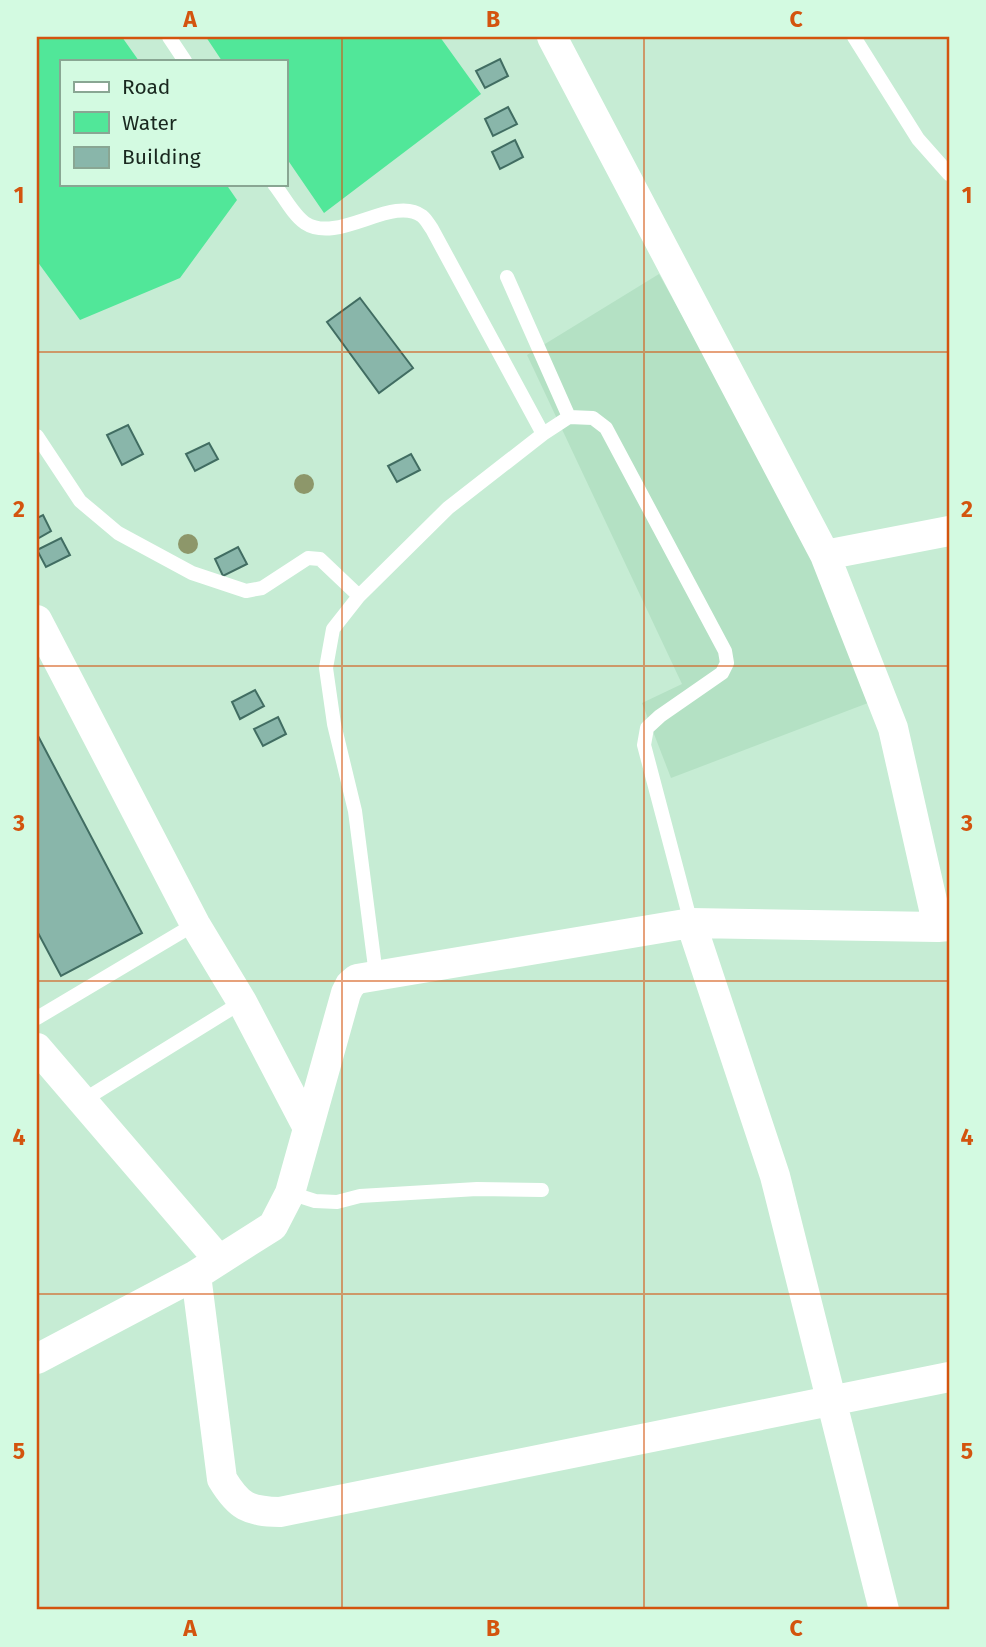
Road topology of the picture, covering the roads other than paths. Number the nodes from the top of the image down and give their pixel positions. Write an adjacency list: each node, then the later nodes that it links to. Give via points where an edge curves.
1 (169, 37): 4 (lane)
2 (552, 37): 12 (street)
3 (854, 37): 5 (lane, via 918,139)
4 (184, 60)
5 (949, 174)
6 (276, 186): 9 (lane, via 303,222 320,229 398,210 421,215)
7 (507, 277): 8 (lane)
8 (569, 417): 9 (lane); 15 (lane, via 593,418 606,428 727,663 722,673 647,728 644,745)
9 (542, 434): 13 (lane, via 448,508)
10 (37, 436): 13 (lane, via 80,501 118,533 192,573 247,591 262,588 308,558 320,559)
11 (949, 531): 12 (street)
12 (825, 555): 17 (street, via 893,728)
13 (359, 596): 18 (lane, via 333,629 326,668 355,811)
14 (37, 620): 16 (street)
15 (691, 923): 17 (street); 18 (street); 29 (street, via 775,1176)
16 (195, 924): 19 (street); 20 (lane)
17 (944, 927)
18 (376, 975): 23 (street, via 357,979 345,993)
19 (242, 1002): 22 (lane); 23 (street)
20 (37, 1018)
21 (37, 1048): 22 (street)
22 (82, 1101): 26 (street)
23 (308, 1128): 25 (street)
24 (542, 1190): 25 (lane, via 464,1189 360,1196 337,1202)
25 (290, 1193): 26 (street, via 273,1226)
26 (208, 1267): 27 (street); 29 (street, via 222,1479 244,1507 260,1511 280,1512)
27 (37, 1359)
28 (949, 1377): 29 (street)
29 (831, 1401): 30 (street)
30 (884, 1610)

